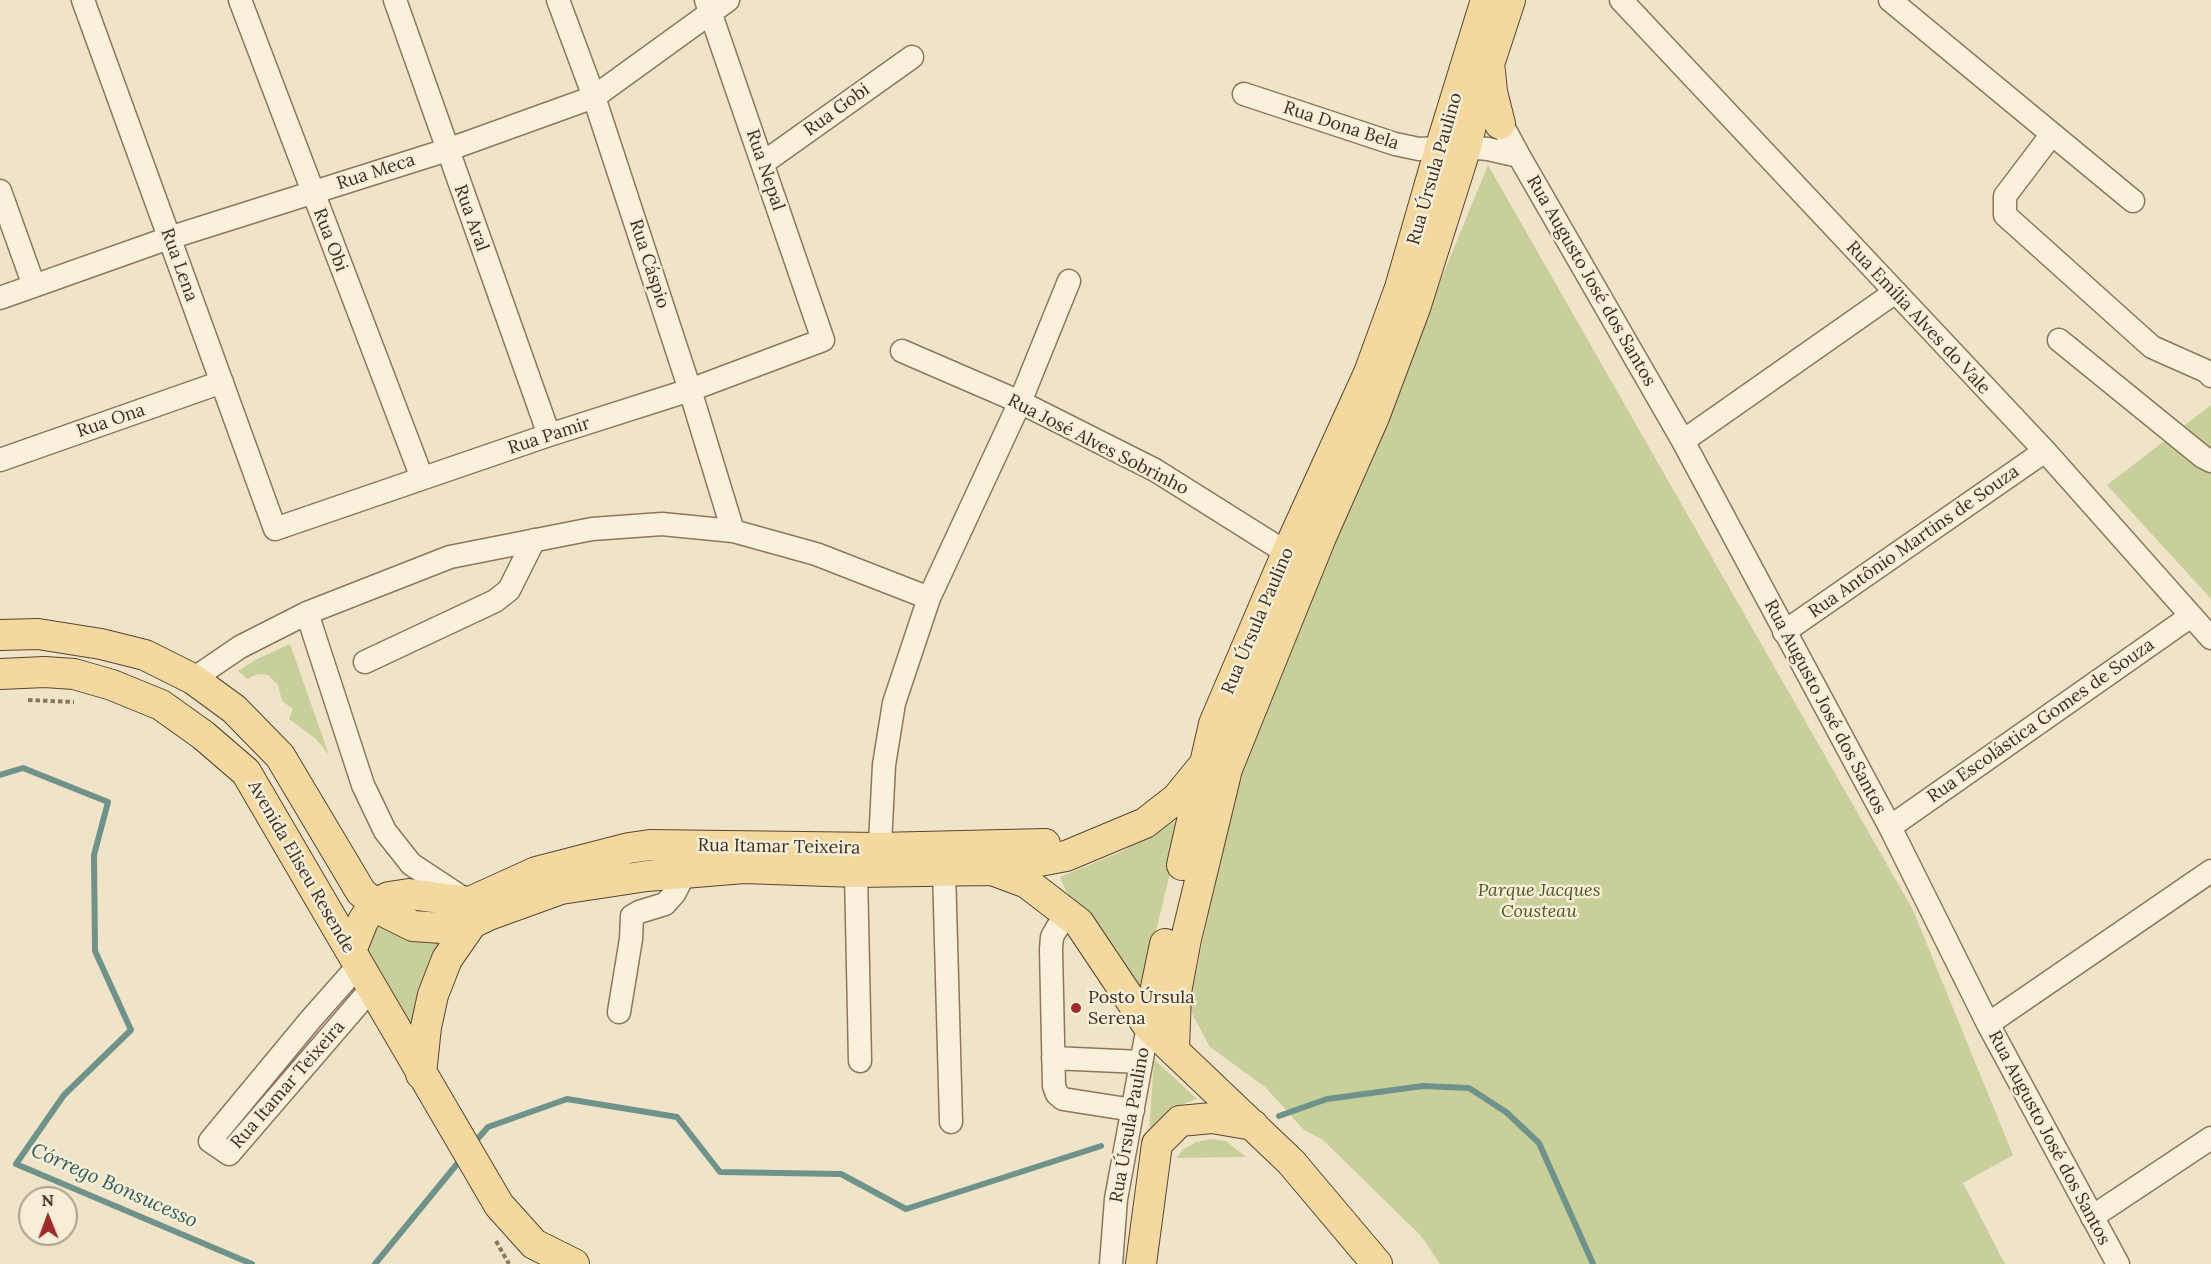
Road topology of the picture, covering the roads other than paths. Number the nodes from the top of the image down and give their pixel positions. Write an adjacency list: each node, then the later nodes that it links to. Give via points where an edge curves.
1 (83, 0): 24 (street, Rua Lena)
2 (240, 0): 22 (street, Rua Obi)
3 (395, 0): 18 (street, Rua Aral)
4 (558, 0): 13 (street, Rua Cáspio)
5 (1486, 0): 14 (main road, Rua Úrsula Paulino)
6 (1510, 0): 11 (main road, Rua Úrsula Paulino)
7 (1621, 0): 27 (street, Rua Emília Alves do Vale)
8 (1890, 0): 16 (street)
9 (715, 4): 13 (street, Rua Meca); 20 (street, Rua Nepal)
10 (912, 57): 20 (street, Rua Gobi)
11 (1490, 62): 14 (main road, Rua Úrsula Paulino); 15 (main road)
12 (1244, 94): 17 (street, Rua Dona Bela, via 1395,144 1419,149)
13 (594, 98): 18 (street, Rua Meca); 34 (street, Rua Cáspio)
14 (1466, 102): 15 (street, Rua Augusto José dos Santos, via 1490,113); 17 (main road, Rua Úrsula Paulino)
15 (1500, 124): 19 (street, Rua Augusto José dos Santos)
16 (2052, 134): 23 (street); 32 (street, via 2005,196 2005,215 2152,347)
17 (1453, 148): 19 (street, Rua Augusto José dos Santos, via 1488,149); 45 (main road, Rua Úrsula Paulino, via 1369,373); 70 (main road, Rua Úrsula Paulino, via 1415,308 1403,341 1227,769 1176,992)
18 (447, 150): 22 (street, Rua Meca); 36 (street, Rua Aral)
19 (1520, 156): 37 (street, Rua Augusto José dos Santos)
20 (763, 163): 29 (street, Rua Nepal)
21 (0, 191): 26 (street)
22 (312, 193): 24 (street, Rua Meca); 41 (street, Rua Obi)
23 (2133, 201)
24 (169, 238): 26 (street, Rua Meca); 33 (street, Rua Lena)
25 (1068, 281): 35 (street)
26 (34, 286): 28 (street, Rua Meca)
27 (1894, 293): 37 (street); 38 (street, Rua Emília Alves do Vale)
28 (0, 298)
29 (823, 340): 34 (street, Rua Pamir)
30 (2059, 340): 40 (street)
31 (902, 351): 35 (street, Rua José Alves Sobrinho)
32 (2211, 376)
33 (222, 382): 39 (street, Rua Ona); 42 (street, Rua Lena)
34 (690, 390): 36 (street, Rua Pamir); 43 (street, Rua Cáspio)
35 (1020, 402): 45 (street, Rua José Alves Sobrinho, via 1155,470); 46 (street)
36 (549, 435): 41 (street, Rua Pamir)
37 (1683, 441): 49 (street, Rua Augusto José dos Santos)
38 (2044, 452): 48 (street, Rua Emília Alves do Vale); 49 (street, Rua Antônio Martins de Souza)
39 (0, 460)
40 (2211, 461)
41 (422, 478): 42 (street, Rua Pamir)
42 (275, 529)
43 (733, 531): 44 (street, via 662,524 592,529); 46 (street, via 816,554)
44 (534, 540): 47 (street, via 450,557); 52 (street, via 509,590 495,601)
45 (1287, 553): 55 (main road, Rua Úrsula Paulino, via 1214,724)
46 (929, 598): 58 (street, via 894,703)
47 (307, 613): 54 (street, via 240,647); 64 (street, via 363,785 385,831 411,864)
48 (2191, 616): 51 (street, Rua Emília Alves do Vale); 56 (street, Rua Escolástica Gomes de Souza)
49 (1784, 632): 56 (street, Rua Augusto José dos Santos)
50 (0, 635): 54 (main road, Avenida Eliseu Resende, via 38,634 100,644 145,655)
51 (2211, 638)
52 (365, 662)
53 (0, 674): 66 (main road, Avenida Eliseu Resende, via 75,674 112,684 161,705 203,735 246,772)
54 (193, 679): 63 (main road, Avenida Eliseu Resende, via 234,710 280,756 355,884)
55 (1203, 766): 57 (main road, Rua Itamar Teixeira, via 1177,798 1145,823); 69 (main road, Rua Úrsula Paulino)
56 (1890, 827): 68 (street, Rua Augusto José dos Santos)
57 (1099, 843): 58 (main road, Rua Itamar Teixeira); 60 (main road, Rua Itamar Teixeira, via 1066,856)
58 (871, 864): 59 (main road, Rua Itamar Teixeira); 62 (main road, Rua Itamar Teixeira); 64 (main road, Rua Itamar Teixeira, via 651,845 536,872); 72 (street)
59 (944, 870): 60 (main road, Rua Itamar Teixeira); 76 (street)
60 (991, 870): 65 (main road, Rua Itamar Teixeira, via 1027,883)
61 (2211, 870): 68 (street)
62 (686, 873): 64 (main road, Rua Itamar Teixeira, via 561,889); 67 (street, via 665,904 632,916)
63 (375, 904): 64 (main road, Avenida Eliseu Resende, via 413,926 442,928); 66 (main road, Rua Itamar Teixeira, via 363,921)
64 (477, 914): 74 (main road, via 447,959 433,995)
65 (1069, 914): 69 (main road, Rua Itamar Teixeira); 71 (street, via 1052,937)
66 (360, 969): 66 (street, Rua Itamar Teixeira, via 311,1019 210,1141 229,1154); 74 (main road, Avenida Eliseu Resende)
67 (619, 1012)
68 (1988, 1024): 79 (street, Rua Augusto José dos Santos)
69 (1148, 1026): 70 (main road, Rua Itamar Teixeira); 73 (street, Rua Úrsula Paulino)
70 (1174, 1050): 77 (main road, Rua Itamar Teixeira)
71 (1053, 1058): 73 (street); 75 (street, via 1054,1086 1064,1099)
72 (860, 1061)
73 (1141, 1062): 75 (street, Rua Úrsula Paulino)
74 (421, 1074): 80 (main road, Avenida Eliseu Resende, via 499,1205 534,1244)
75 (1133, 1110): 81 (street, Rua Úrsula Paulino, via 1116,1199)
76 (951, 1122)
77 (1253, 1125): 82 (main road, Rua Úrsula Paulino, via 1212,1118 1180,1121 1157,1144); 83 (main road, Rua Itamar Teixeira, via 1291,1162)
78 (2211, 1138): 79 (street)
79 (2092, 1216): 84 (street, Rua Augusto José dos Santos)
80 (574, 1264)
81 (1111, 1264)
82 (1141, 1264)
83 (1377, 1264)
84 (2118, 1264)

